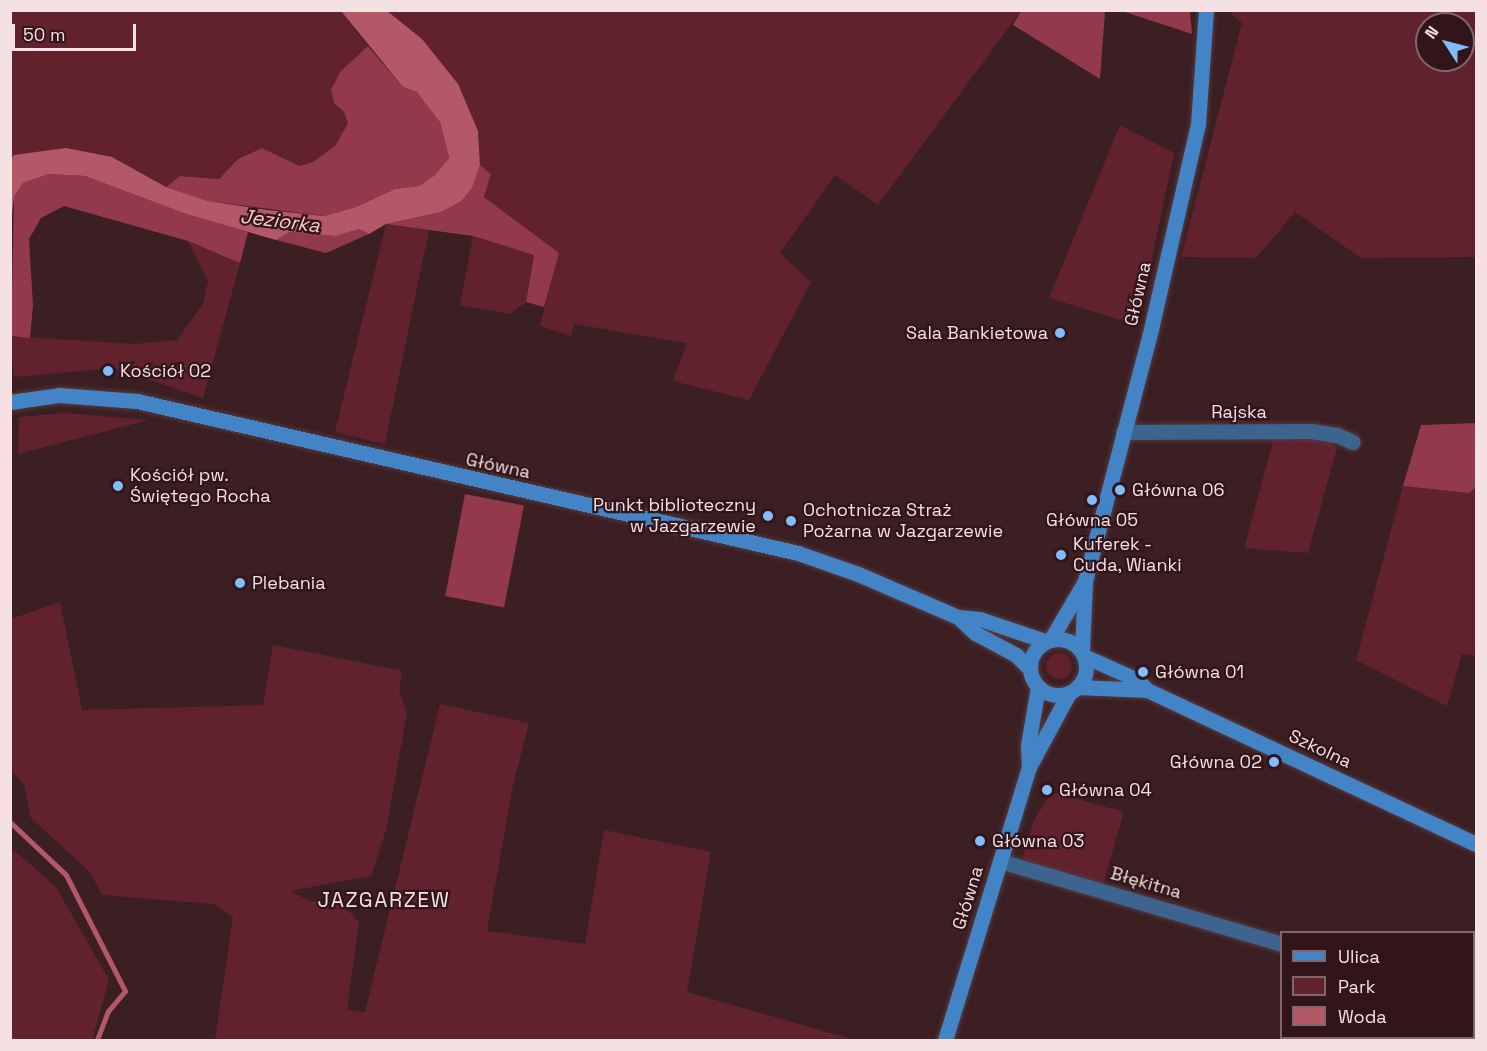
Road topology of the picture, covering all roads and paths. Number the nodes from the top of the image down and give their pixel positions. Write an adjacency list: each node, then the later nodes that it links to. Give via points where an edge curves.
1 (1206, 10): 3 (street, Główna, via 1195,135)
2 (15, 401): 6 (street, Główna, via 59,395 137,401 769,546 858,574)
3 (1123, 432): 4 (street, Rajska, via 1311,431); 5 (street, Główna)
4 (1353, 442)
5 (1085, 581): 7 (street, Główna); 8 (street, Główna)
6 (958, 617): 7 (street, Główna, via 980,619); 9 (street, Główna, via 975,633 1016,655)
7 (1048, 640): 8 (street, via 1069,640); 9 (street, via 1031,656)
8 (1083, 654): 11 (street, via 1086,672); 12 (street, Szkolna, via 1138,680)
9 (1030, 669): 10 (street)
10 (1038, 687): 11 (street, via 1049,694); 13 (street, Główna, via 1028,745)
11 (1073, 690): 12 (street, Szkolna); 13 (street, Główna)
12 (1147, 690): 14 (street, Szkolna)
13 (1029, 767): 15 (street, Główna)
14 (1476, 844)
15 (1000, 861): 16 (street, Błękitna); 17 (street, Główna)
16 (1280, 944)
17 (945, 1041)

